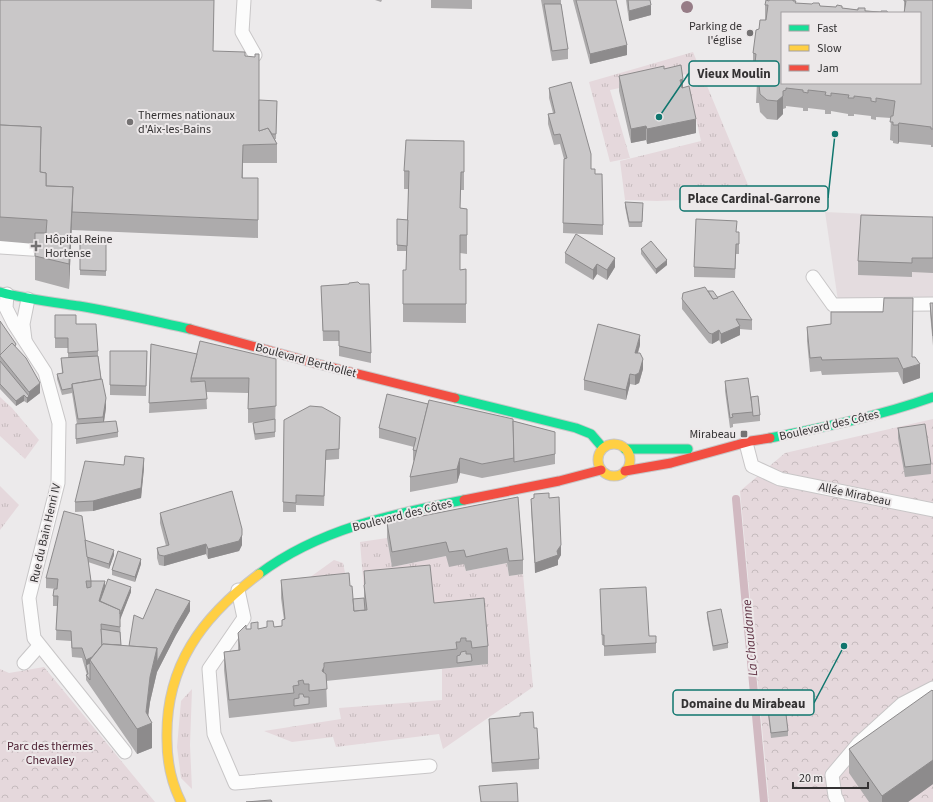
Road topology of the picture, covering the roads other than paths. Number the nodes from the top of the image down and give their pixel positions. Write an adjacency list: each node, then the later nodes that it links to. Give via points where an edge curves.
1 (244, 0): 2 (lane, via 242,32)
2 (256, 55)
3 (0, 247): 4 (lane)
4 (46, 250)
5 (813, 277): 8 (lane, via 833,305)
6 (4, 293): 7 (main road, Boulevard Berthollet); 9 (lane, Rue du Bain Henri IV, via 6,308)
7 (28, 299): 9 (lane, via 23,324); 12 (main road, Boulevard Berthollet, via 79,306 211,334 318,364 576,428 591,434)
8 (933, 304)
9 (26, 341): 19 (lane, Rue du Bain Henri IV, via 45,372 59,423 58,483 29,598 34,638)
10 (933, 397): 11 (main road, Boulevard des Côtes, via 826,427)
11 (746, 442): 13 (main road, Boulevard des Côtes); 17 (lane, Allée Mirabeau, via 752,466 778,478)
12 (603, 448): 14 (main road, Boulevard des Côtes, via 617,444); 15 (main road, via 598,461)
13 (724, 448): 14 (main road, Boulevard des Côtes); 16 (main road, Boulevard des Côtes, via 671,463)
14 (625, 449): 16 (main road, via 630,463)
15 (601, 470): 16 (main road, Boulevard des Côtes, via 611,476); 18 (main road, Boulevard des Côtes, via 570,479 394,514 356,525 317,540 278,561)
16 (625, 471)
17 (933, 510)
18 (238, 590): 23 (lane, via 244,618 209,669 214,734 236,783); 24 (main road, Boulevard des Côtes, via 206,622 188,647 175,676 168,706 167,758 176,794)
19 (39, 646): 20 (lane); 22 (lane, Rue du Bain Henri IV)
20 (24, 663)
21 (933, 688): 25 (lane, via 902,704 859,742 832,775)
22 (124, 752)
23 (430, 766)
24 (181, 802)
25 (838, 802)

